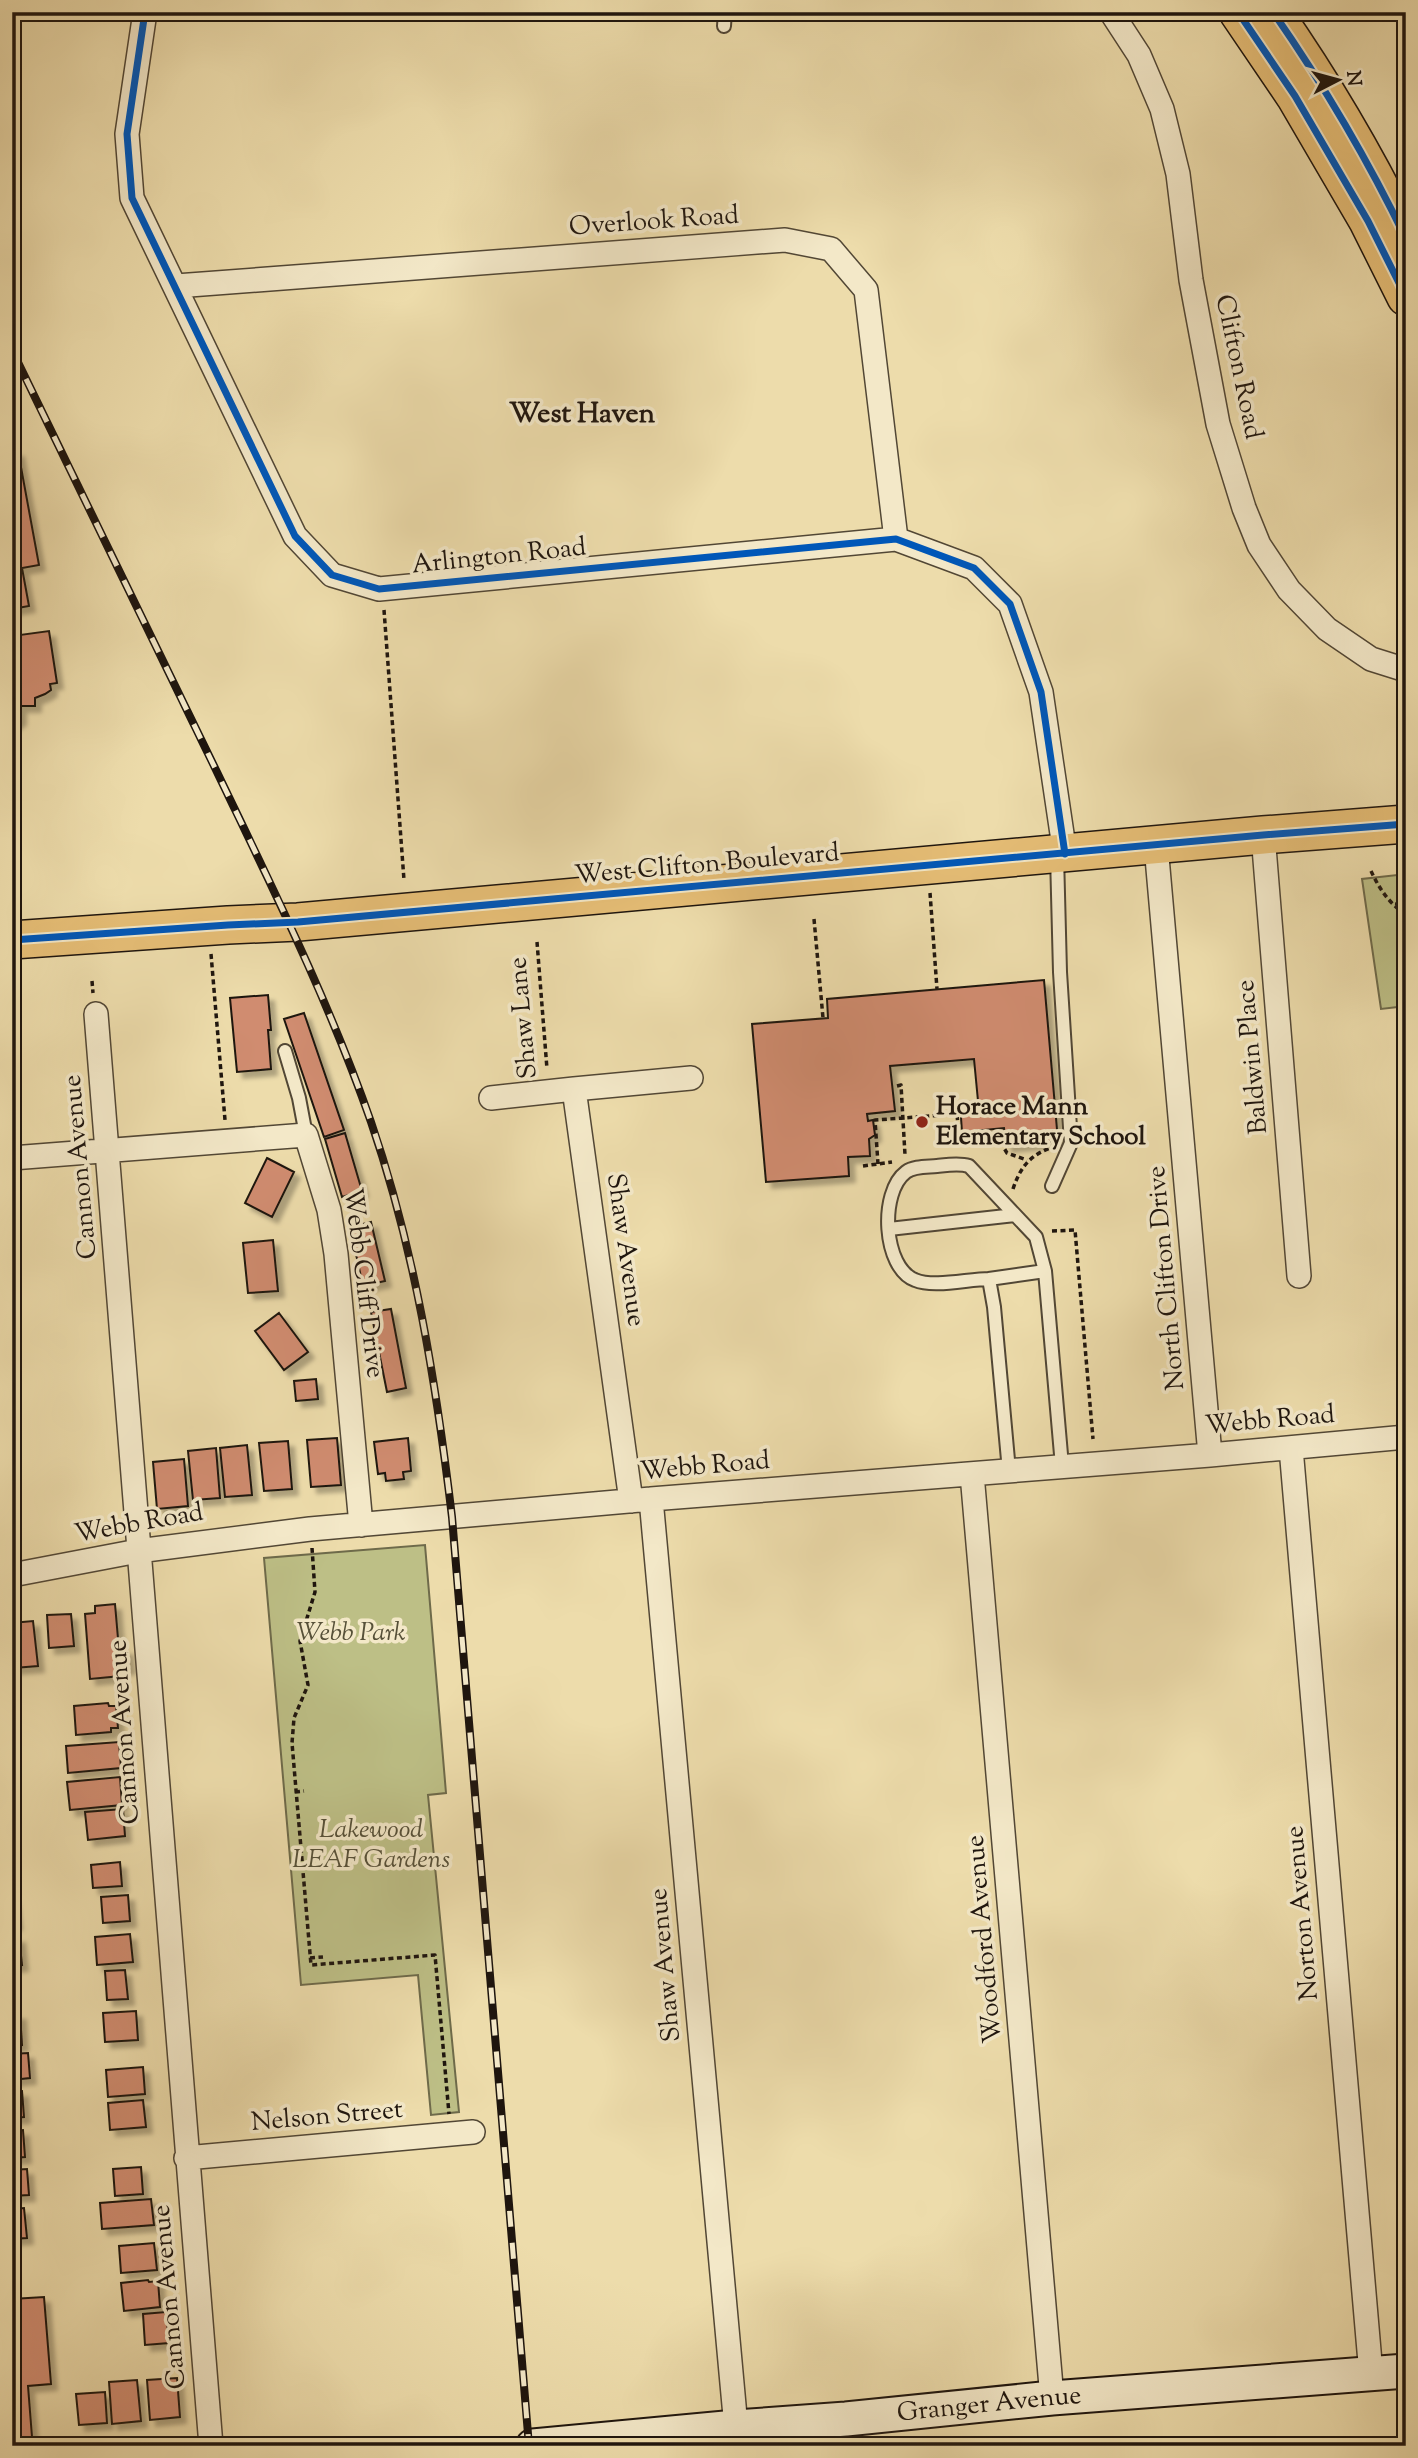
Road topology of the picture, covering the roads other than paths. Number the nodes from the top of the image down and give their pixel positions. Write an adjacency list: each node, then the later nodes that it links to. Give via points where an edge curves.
1 (145, 12): 6 (street, Arlington Road, via 127,134 132,198)
2 (1111, 12): 9 (street, Clifton Road, via 1139,55 1162,109 1178,174 1191,280 1218,424 1259,545 1289,590 1327,629 1371,659)
3 (1238, 12): 7 (main road, via 1295,96)
4 (1273, 12): 5 (main road, via 1314,71)
5 (1406, 239)
6 (176, 286): 8 (street, Arlington Road, via 295,536 332,575 380,589); 8 (street, Overlook Road, via 785,240 831,249 866,290)
7 (1406, 297)
8 (897, 539): 13 (street, Arlington Road, via 974,568 1010,604 1041,692)
9 (1406, 670)
10 (1406, 824): 11 (main road, West Clifton Boulevard)
11 (1263, 835): 12 (main road, West Clifton Boulevard); 27 (street, Baldwin Place)
12 (1156, 846): 13 (main road, West Clifton Boulevard); 31 (street, North Clifton Drive)
13 (1061, 854): 14 (main road, West Clifton Boulevard, via 298,922); 23 (lane, via 1060,972 1071,1143)
14 (12, 940)
15 (96, 1014): 21 (street, Cannon Avenue)
16 (285, 1051): 20 (lane)
17 (691, 1078): 18 (street)
18 (574, 1089): 19 (street); 35 (street, Shaw Avenue)
19 (491, 1098)
20 (306, 1135): 21 (street); 36 (street, Webb Cliff Drive, via 326,1199 336,1254)
21 (108, 1151): 22 (street); 37 (street, Cannon Avenue)
22 (12, 1158)
23 (1052, 1186)
24 (1015, 1215): 25 (lane); 25 (lane, via 969,1166 913,1168 902,1175 890,1195); 26 (lane, via 1036,1237)
25 (889, 1229): 28 (lane, via 894,1259 906,1276 917,1282)
26 (1045, 1271): 28 (lane); 32 (lane)
27 (1299, 1276)
28 (989, 1279): 33 (lane)
29 (1406, 1437): 30 (street, Webb Road)
30 (1291, 1448): 31 (street, Webb Road); 42 (street, Norton Avenue)
31 (1210, 1455): 32 (street, Webb Road)
32 (1062, 1466): 33 (street, Webb Road)
33 (1009, 1471): 34 (street, Webb Road)
34 (972, 1474): 35 (street, Webb Road); 43 (street, Woodford Avenue)
35 (641, 1500): 36 (street, Webb Road); 44 (street, Shaw Avenue)
36 (361, 1525): 37 (street, Webb Road)
37 (138, 1551): 38 (street, Webb Road); 40 (street, Cannon Avenue)
38 (12, 1575)
39 (473, 2132): 40 (street, Nelson Street)
40 (186, 2158): 45 (street, Cannon Avenue)
41 (1406, 2371): 42 (street, Granger Avenue)
42 (1371, 2374): 43 (street, Granger Avenue)
43 (1052, 2398): 44 (street, Granger Avenue)
44 (736, 2427): 46 (street, Granger Avenue)
45 (211, 2446)
46 (533, 2446)

